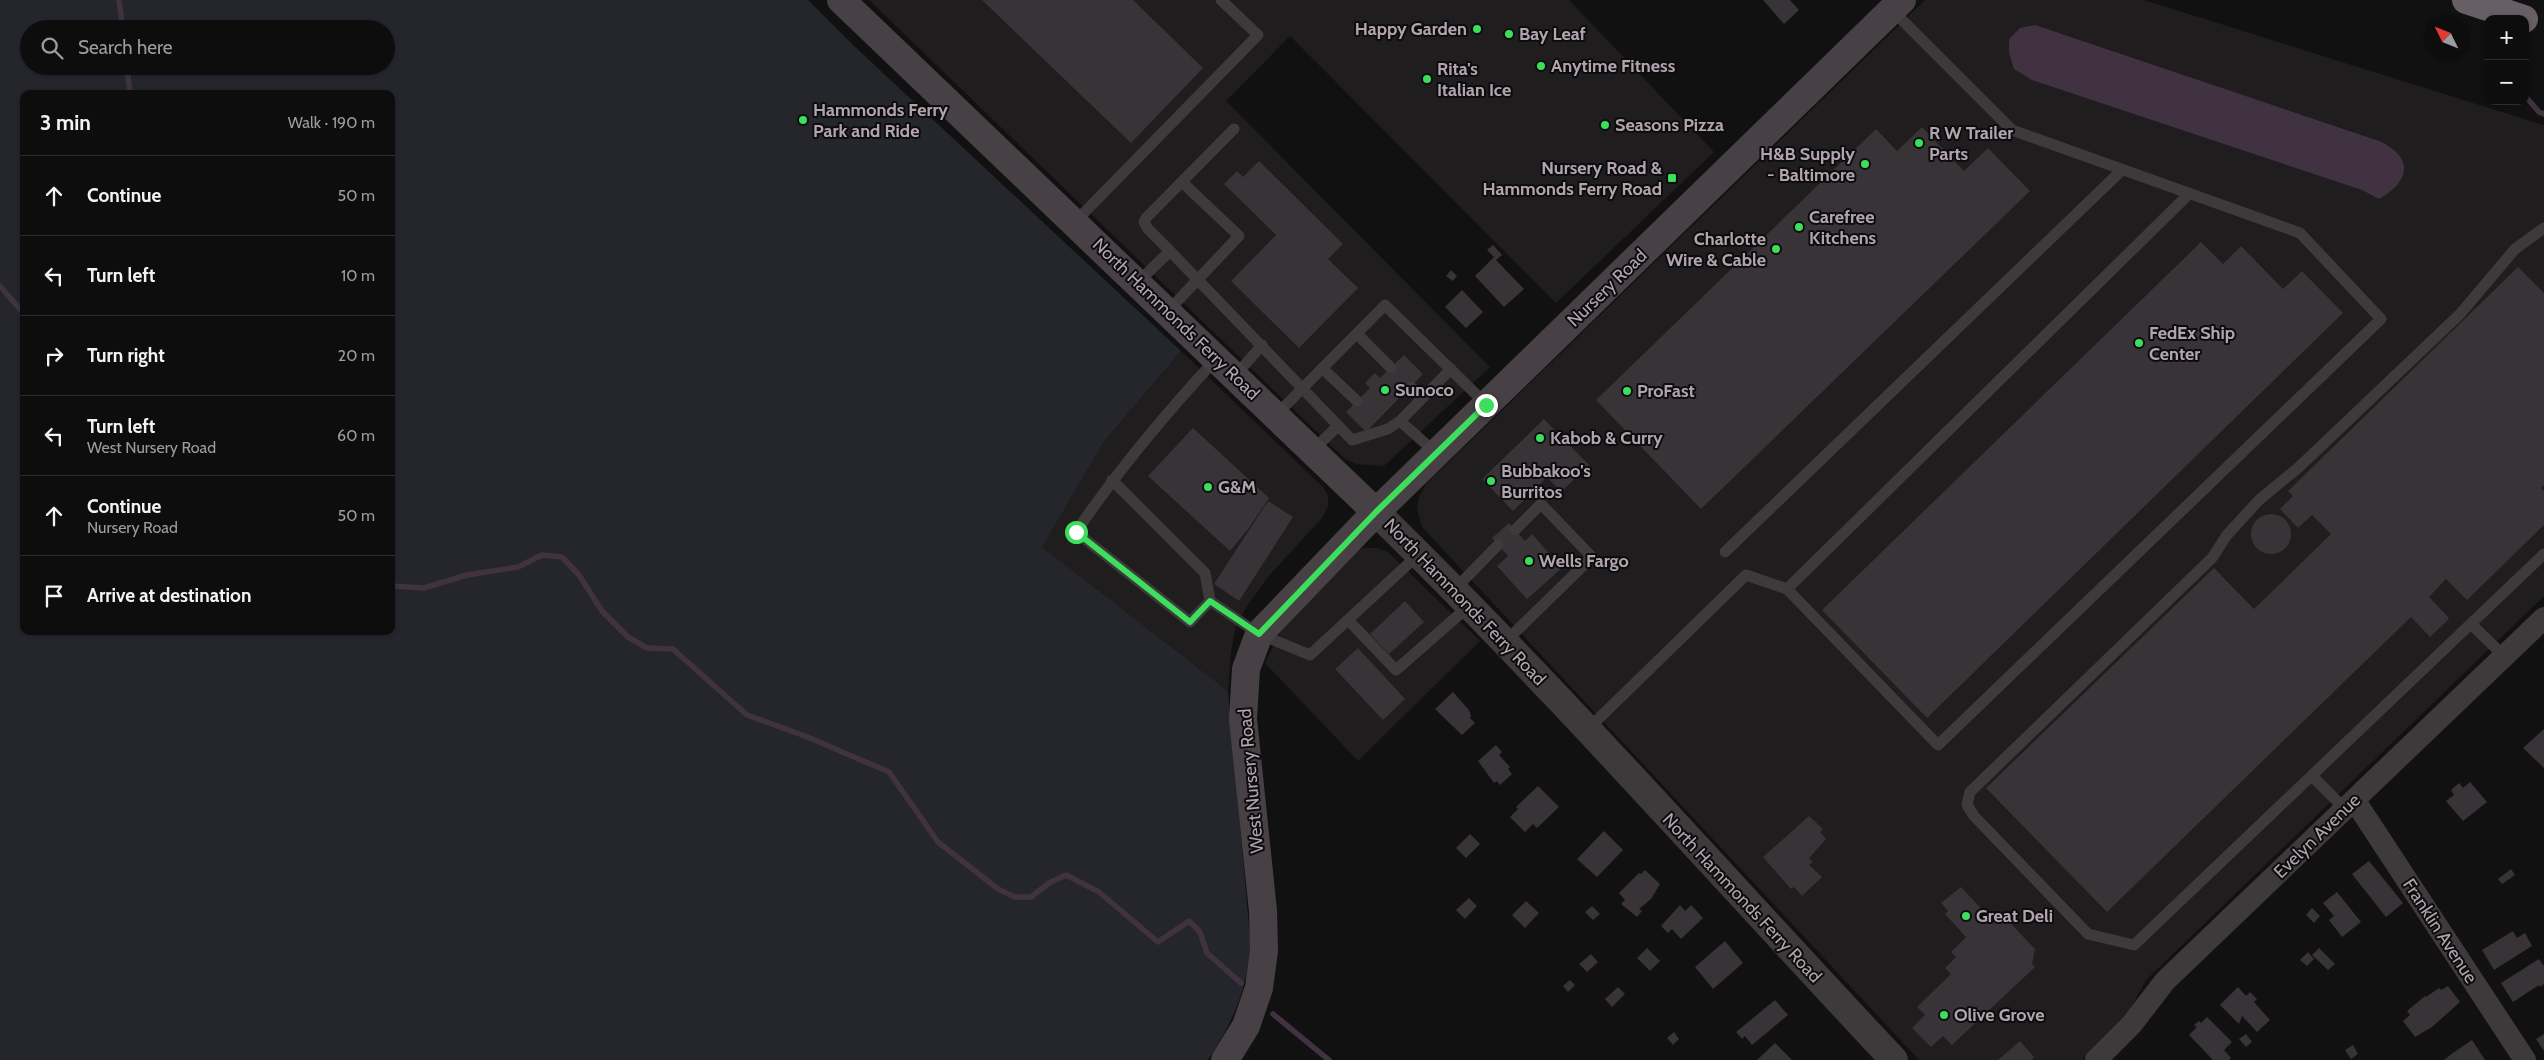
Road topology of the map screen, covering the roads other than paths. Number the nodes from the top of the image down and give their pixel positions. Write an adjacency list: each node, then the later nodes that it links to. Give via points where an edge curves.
1 (841, 0): 12 (main road, North Hammonds Ferry Road)
2 (1221, 0): 12 (lane, via 1258,36)
3 (2466, 0): 5 (highway)
4 (1897, 5): 9 (lane, via 2012,130); 28 (main road, Nursery Road)
5 (2512, 15)
6 (2529, 20): 7 (highway)
7 (2544, 25)
8 (1234, 129): 10 (lane)
9 (2122, 170): 11 (lane); 40 (lane)
10 (1182, 182): 14 (lane, via 1144,222); 15 (lane, via 1240,236)
11 (2189, 194): 43 (lane); 43 (lane, via 2300,233 2381,319 1938,745)
12 (1074, 222): 16 (main road, North Hammonds Ferry Road)
13 (2544, 228): 53 (lane, via 2516,249 2460,314 2298,468 2258,500 2212,558 1970,792 1967,804 1974,816 2088,934 2134,945)
14 (1170, 251): 15 (lane); 16 (lane)
15 (1198, 280): 17 (lane); 19 (lane)
16 (1137, 283): 17 (main road, North Hammonds Ferry Road)
17 (1168, 311): 20 (main road, North Hammonds Ferry Road)
18 (1357, 334): 21 (lane); 22 (lane); 23 (lane, via 1385,305)
19 (1262, 345): 20 (lane); 25 (lane)
20 (1226, 367): 29 (main road, North Hammonds Ferry Road); 36 (lane, via 1174,405)
21 (1322, 368): 25 (lane); 27 (lane)
22 (1391, 368)
23 (1451, 369): 26 (lane); 28 (lane)
24 (1411, 387): 26 (lane)
25 (1302, 388): 29 (lane); 32 (lane)
26 (1421, 397): 31 (lane)
27 (1357, 401)
28 (1486, 405): 35 (main road, Nursery Road)
29 (1276, 415): 34 (main road, North Hammonds Ferry Road)
30 (1378, 420): 33 (lane)
31 (1400, 421): 33 (lane); 35 (lane)
32 (1338, 426): 33 (lane, via 1352,440); 34 (lane)
33 (1388, 429)
34 (1313, 450): 37 (main road, North Hammonds Ferry Road)
35 (1436, 454): 37 (main road, Nursery Road)
36 (1112, 480): 45 (lane, via 1205,573); 45 (lane, via 1076,532 1190,622)
37 (1376, 512): 41 (street, North Hammonds Ferry Road); 49 (main road, West Nursery Road)
38 (1516, 530): 50 (lane, via 1541,504 1592,557)
39 (1498, 545): 44 (lane)
40 (1725, 552)
41 (1419, 554): 44 (street, North Hammonds Ferry Road); 47 (lane)
42 (2544, 554): 48 (lane)
43 (1787, 589): 52 (lane, via 1746,575)
44 (1462, 598): 47 (lane, via 1396,670); 50 (street, North Hammonds Ferry Road)
45 (1210, 601): 49 (lane)
46 (2544, 618): 51 (street, Evelyn Avenue)
47 (1348, 620): 49 (lane, via 1310,655)
48 (2471, 624): 51 (lane); 53 (lane)
49 (1259, 634): 55 (main road, West Nursery Road, via 1246,669 1243,719 1264,911 1264,951 1259,988 1246,1026)
50 (1504, 642): 52 (street, North Hammonds Ferry Road)
51 (2504, 656): 54 (street, Evelyn Avenue)
52 (1588, 728): 56 (street, North Hammonds Ferry Road)
53 (2312, 776): 54 (lane)
54 (2350, 805): 57 (street, Evelyn Avenue, via 2165,981 2132,1024); 58 (street, Franklin Avenue)
55 (1225, 1060)
56 (1894, 1060)
57 (2096, 1060)
58 (2525, 1060)

